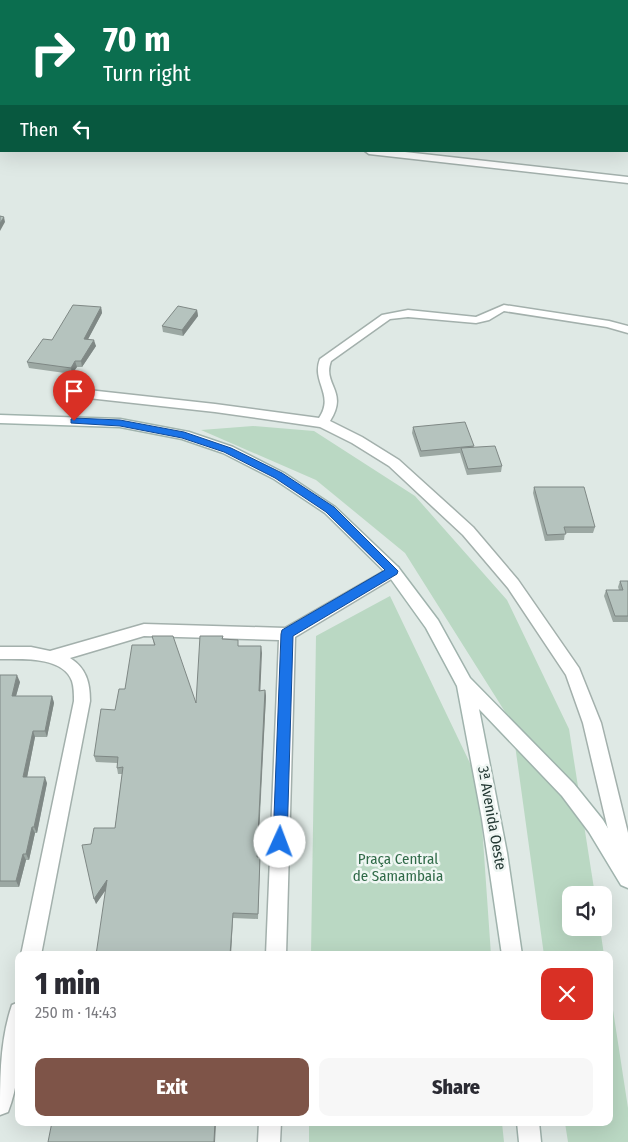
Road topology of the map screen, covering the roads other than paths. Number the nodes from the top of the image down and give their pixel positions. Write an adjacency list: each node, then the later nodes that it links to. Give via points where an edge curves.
1 (378, 152): 2 (street)
2 (628, 180)
3 (628, 330): 6 (street, via 609,324 504,308 499,308 492,316 474,320 394,314 326,359 322,365 332,400 332,408)
4 (61, 391): 6 (street)
5 (0, 419): 7 (street, via 120,423 184,435 228,450 279,476 330,510)
6 (322, 424): 12 (street, via 394,463 430,494 507,576 546,630 573,673 592,723)
7 (392, 571): 8 (street); 11 (street, via 432,624)
8 (287, 634): 10 (street, via 144,630); 15 (street)
9 (0, 653): 10 (street)
10 (50, 657): 14 (street, via 69,665 77,674 82,686 82,701)
11 (464, 682): 13 (street, via 568,790 596,826); 16 (street, 3ª Avenida Oeste, via 492,814)
12 (628, 872)
13 (628, 879)
14 (31, 951)
15 (276, 951)
16 (511, 951)
17 (15, 1031): 18 (street)
18 (0, 1104)
19 (270, 1126): 21 (street)
20 (528, 1126): 22 (street)
21 (269, 1142)
22 (530, 1142)

